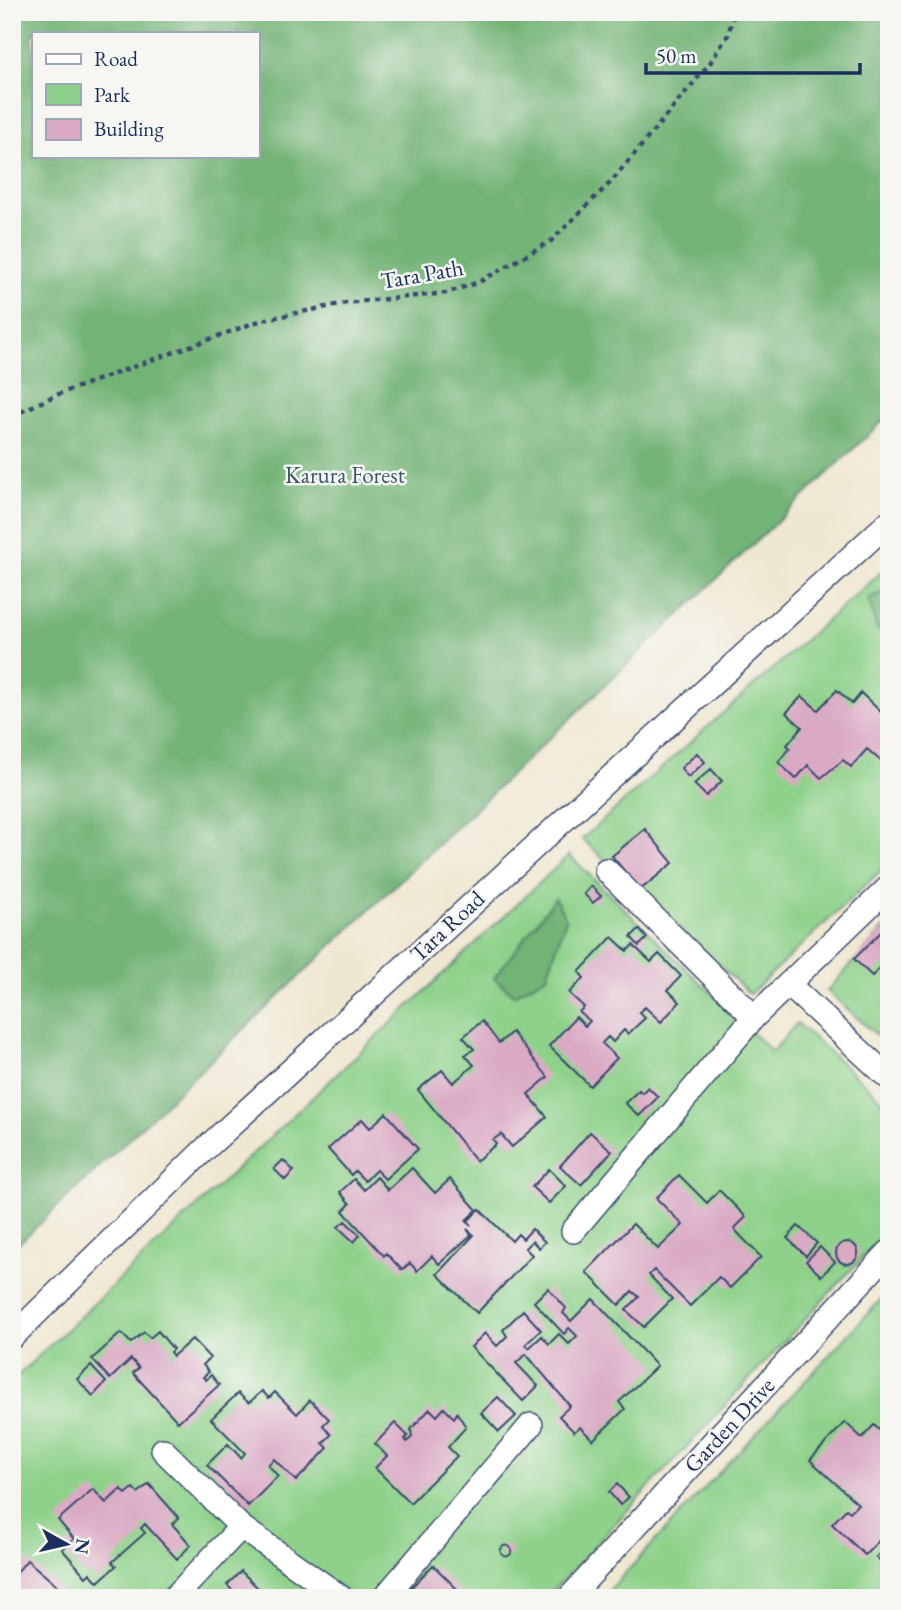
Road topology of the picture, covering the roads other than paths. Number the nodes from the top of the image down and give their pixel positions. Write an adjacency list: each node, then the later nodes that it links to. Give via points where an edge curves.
1 (889, 522): 9 (street, Tara Road, via 204,1150)
2 (606, 870): 5 (street)
3 (889, 887): 4 (street)
4 (788, 984): 5 (street); 6 (street)
5 (754, 1017): 7 (street)
6 (889, 1078)
7 (573, 1231)
8 (889, 1252): 16 (street, Garden Drive)
9 (12, 1337)
10 (531, 1424): 15 (street)
11 (163, 1450): 12 (street)
12 (241, 1527): 13 (street); 14 (street)
13 (174, 1598)
14 (342, 1598)
15 (384, 1598)
16 (569, 1598)

